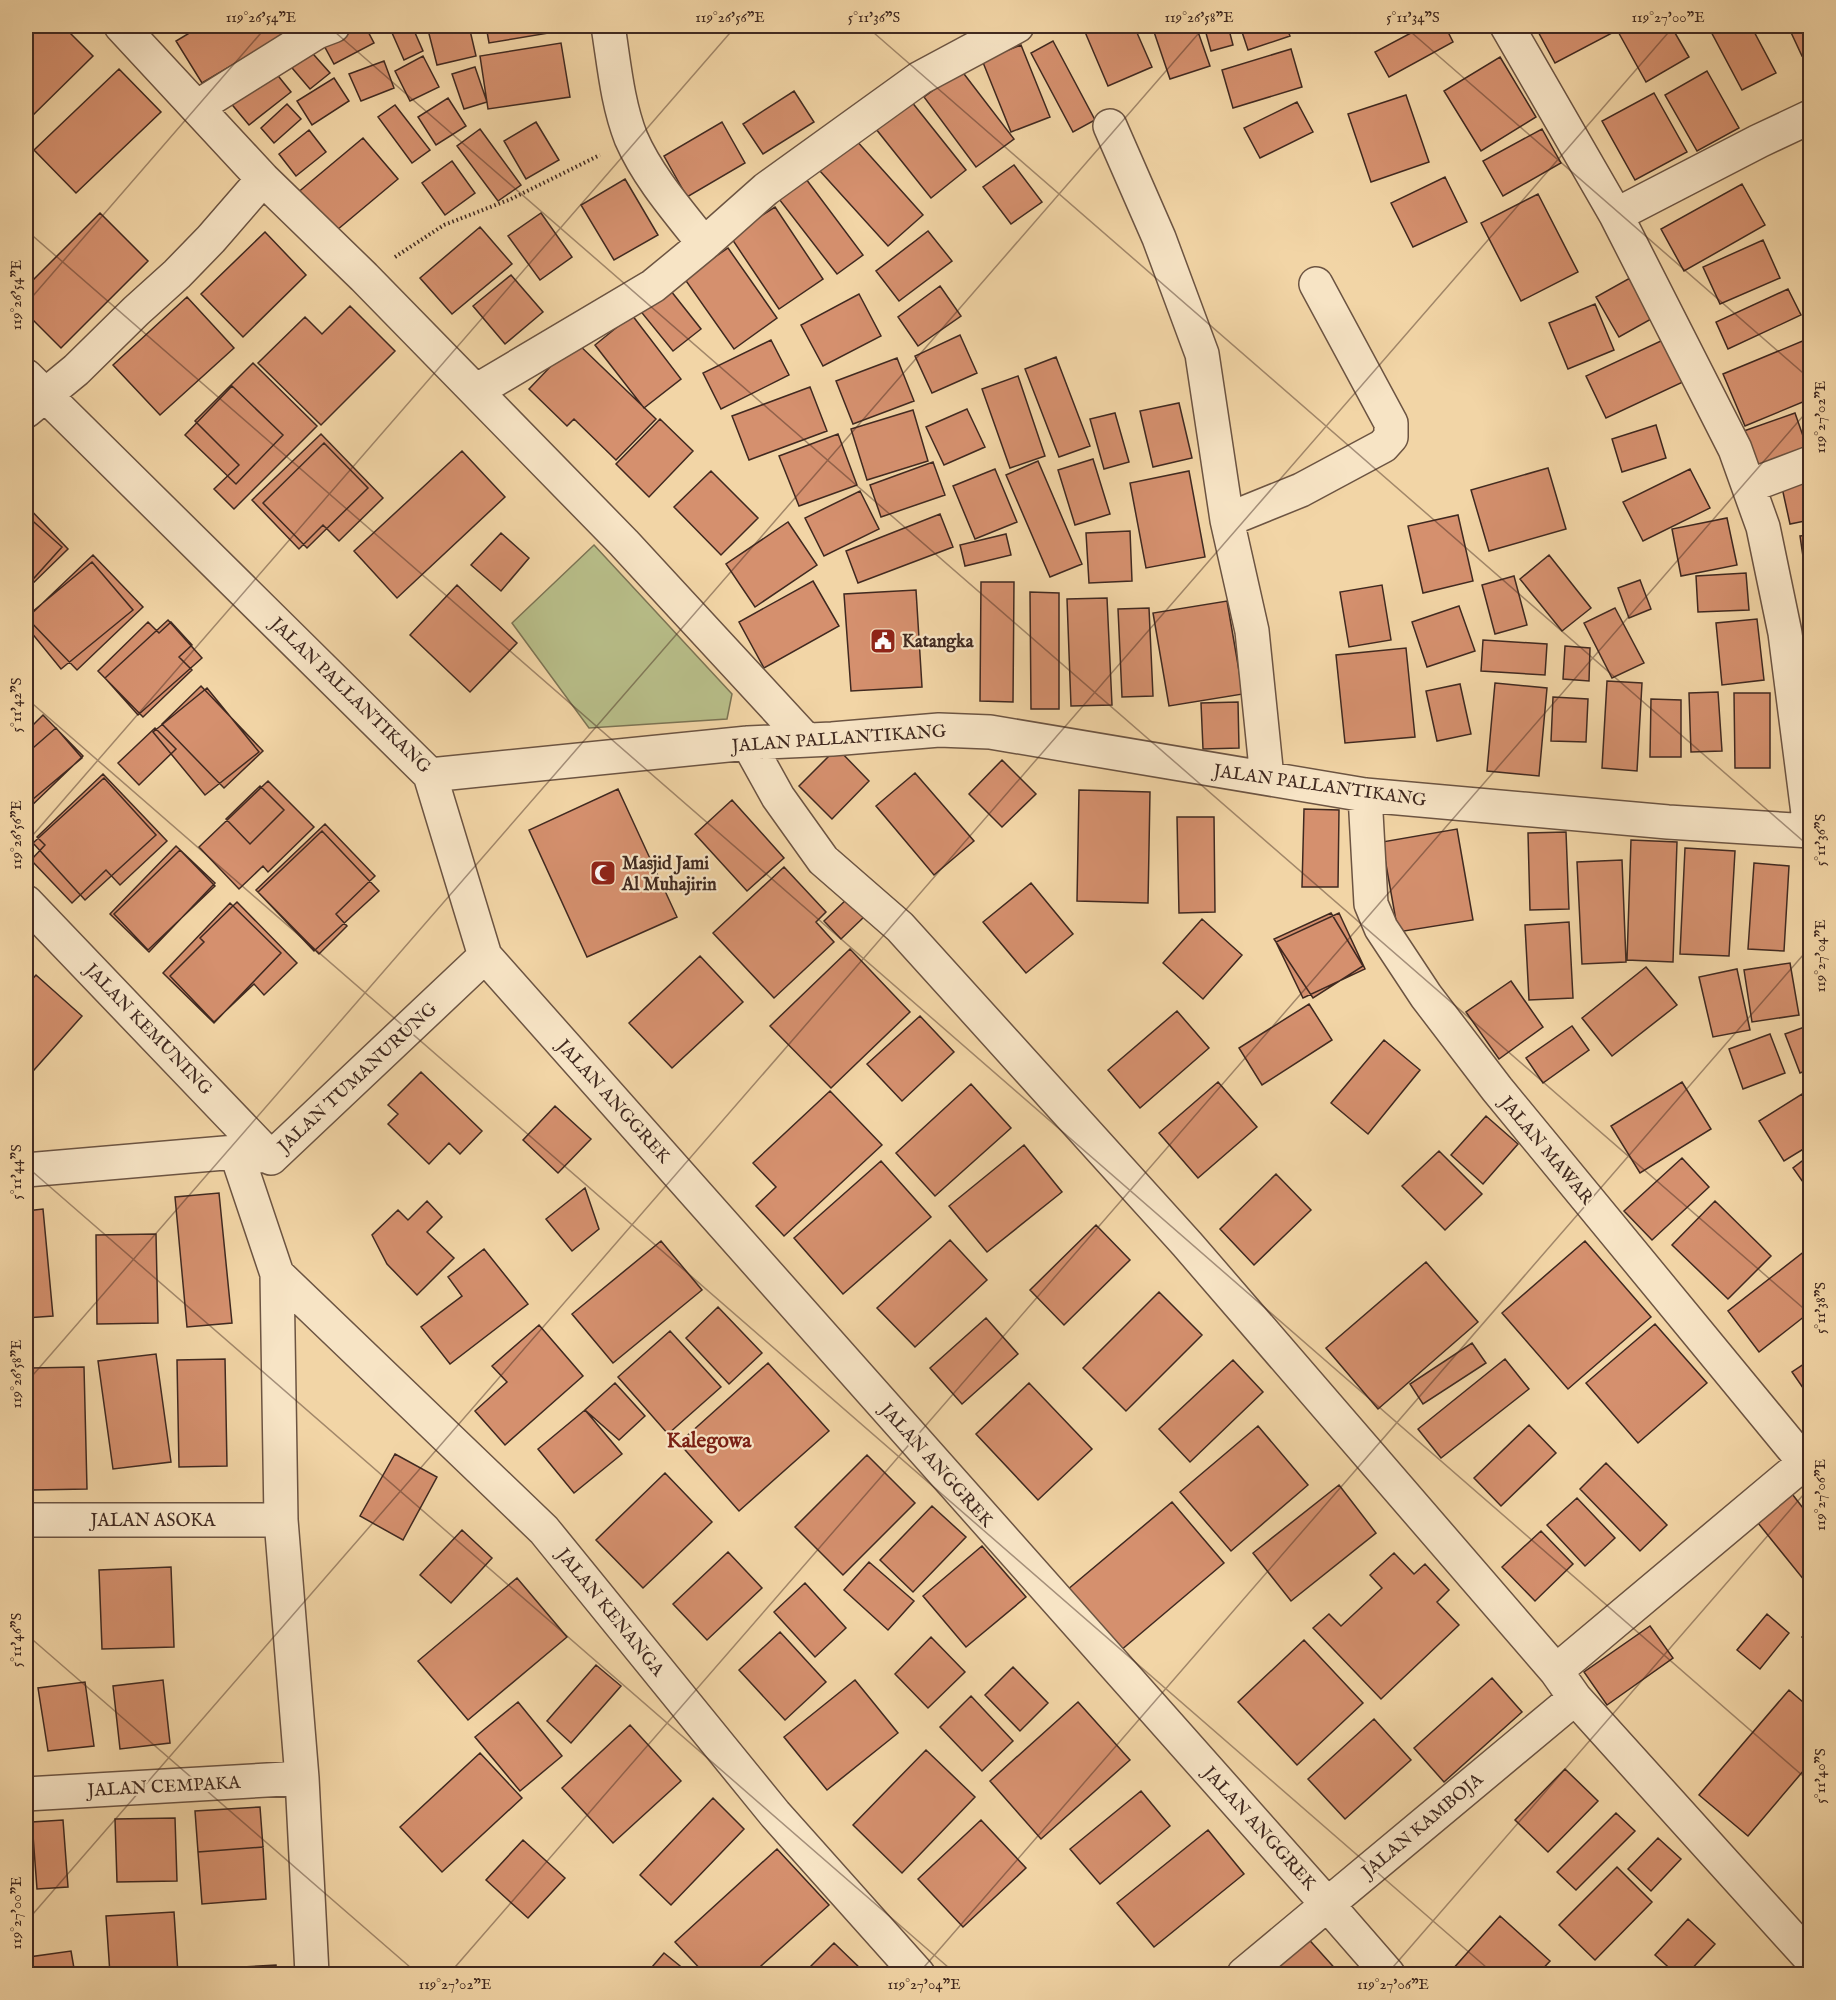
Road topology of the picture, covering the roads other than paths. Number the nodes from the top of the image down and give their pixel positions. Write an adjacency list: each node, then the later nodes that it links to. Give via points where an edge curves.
1 (121, 26): 6 (street)
2 (333, 26): 6 (street, via 317,32)
3 (608, 26): 11 (street, via 619,100 632,139 658,186)
4 (1017, 26): 11 (street, via 920,78 766,189)
5 (1507, 26): 10 (street)
6 (197, 107): 9 (street)
7 (1810, 117): 10 (street)
8 (1110, 126): 17 (street, via 1159,238 1202,354)
9 (263, 179): 13 (street); 14 (street, via 183,268 76,370)
10 (1616, 215): 16 (street, via 1735,449)
11 (704, 244): 13 (street, via 653,286)
12 (1316, 284): 17 (street, via 1391,423 1391,437 1383,446 1301,490)
13 (477, 391): 18 (street)
14 (32, 394): 20 (street, JALAN PALLANTIKANG)
15 (1810, 463): 16 (street)
16 (1749, 486): 23 (street, via 1763,527 1785,633)
17 (1227, 520): 21 (street, via 1252,631)
18 (806, 740): 19 (street, JALAN PALLANTIKANG); 21 (street, JALAN PALLANTIKANG, via 939,730 990,732)
19 (748, 743): 20 (street, JALAN PALLANTIKANG); 33 (street, via 778,797 823,860 900,927 1194,1253)
20 (430, 775): 25 (street)
21 (1267, 778): 22 (street, JALAN PALLANTIKANG)
22 (1365, 795): 23 (street, JALAN PALLANTIKANG, via 1668,822); 30 (street, JALAN MAWAR, via 1371,904 1381,928 1426,996 1497,1089)
23 (1810, 830)
24 (26, 902): 27 (street, JALAN KEMUNING)
25 (485, 956): 27 (street, JALAN TUMANURUNG); 37 (street, JALAN ANGGREK)
26 (236, 1152): 27 (street, JALAN TUMANURUNG); 28 (street, JALAN TUMANURUNG); 29 (street)
27 (271, 1158)
28 (26, 1170)
29 (277, 1274): 32 (street); 40 (street, JALAN KENANGA, via 544,1530 775,1814)
30 (1808, 1463): 33 (street)
31 (26, 1520): 32 (street, JALAN ASOKA)
32 (281, 1520): 35 (street)
33 (1556, 1671): 34 (street)
34 (1575, 1698): 37 (street, JALAN KAMBOJA); 38 (street)
35 (302, 1778): 36 (street, JALAN CEMPAKA); 39 (street)
36 (26, 1794)
37 (1327, 1904): 41 (street, JALAN KAMBOJA); 42 (street, JALAN ANGGREK)
38 (1810, 1958)
39 (312, 1974)
40 (918, 1974)
41 (1244, 1974)
42 (1388, 1974)

